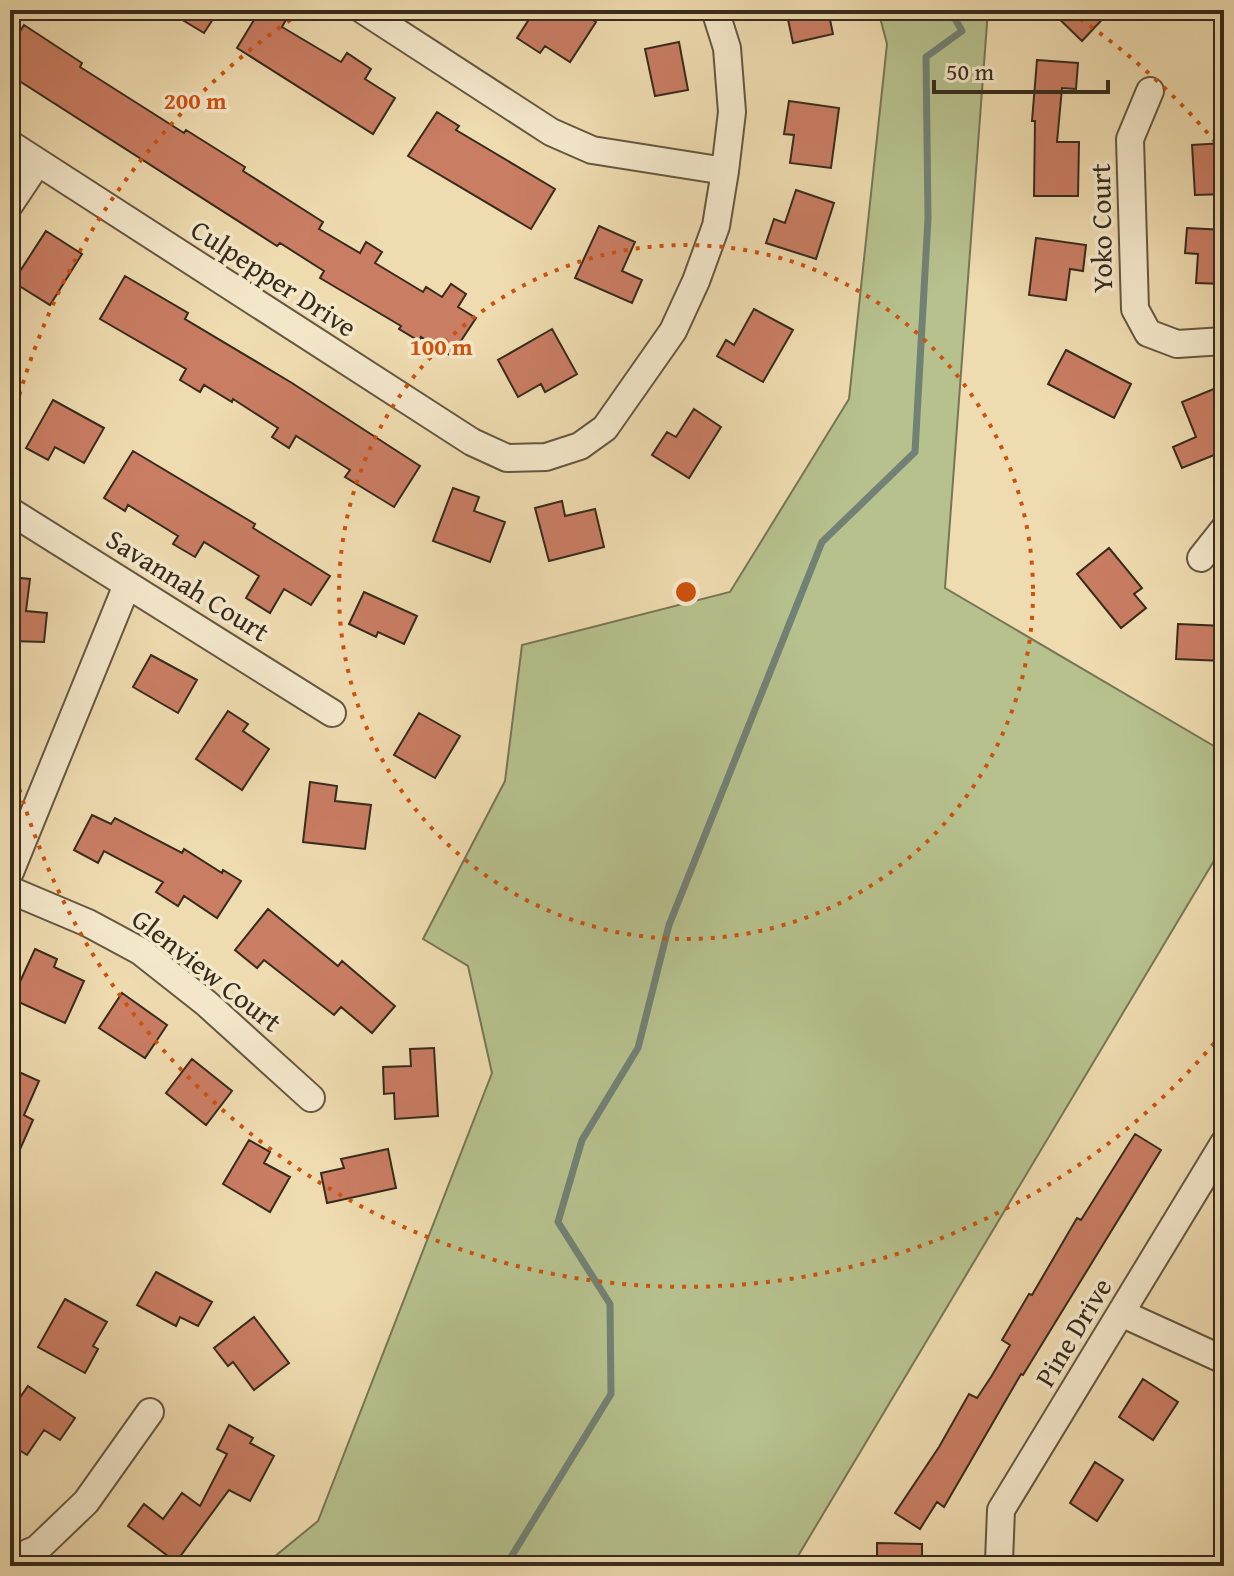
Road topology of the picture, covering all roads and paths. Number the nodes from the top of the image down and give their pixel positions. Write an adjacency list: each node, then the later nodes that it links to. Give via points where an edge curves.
1 (363, 10): 6 (street, via 551,132 592,150)
2 (715, 10): 6 (street, via 727,48 732,112)
3 (1150, 91): 8 (street, Yoko Court, via 1130,139 1135,309 1148,333 1177,344)
4 (10, 144): 5 (street, Culpepper Drive)
5 (38, 162): 6 (street, Culpepper Drive, via 472,442 507,458 557,454 605,428 673,331 716,226); 7 (street)
6 (725, 171)
7 (10, 204)
8 (1224, 341)
9 (10, 511): 12 (street, Savannah Court)
10 (1224, 529): 11 (street)
11 (1201, 558)
12 (127, 585): 13 (street, Savannah Court); 14 (street)
13 (332, 713)
14 (10, 872)
15 (10, 890): 16 (street, Glenview Court, via 140,951)
16 (311, 1098)
17 (1224, 1143): 18 (street, Pine Drive)
18 (1121, 1313): 19 (street); 22 (street, Pine Drive, via 1001,1510)
19 (1224, 1360)
20 (150, 1412): 21 (street, via 86,1502 37,1549)
21 (10, 1561)
22 (999, 1561)

